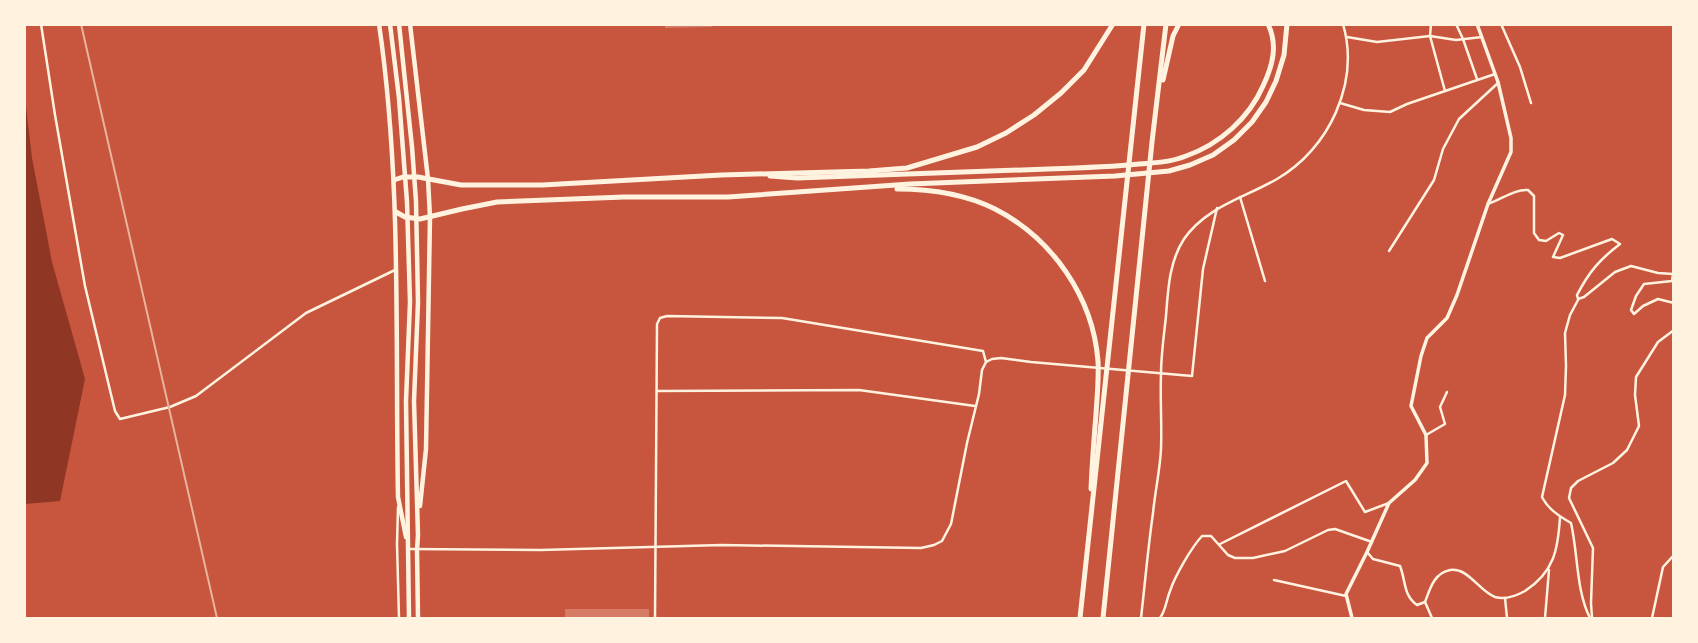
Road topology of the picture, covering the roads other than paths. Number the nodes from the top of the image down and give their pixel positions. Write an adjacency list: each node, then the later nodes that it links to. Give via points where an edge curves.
1 (41, 24): 38 (street, via 85,286 114,411 120,419 196,396 306,313)
2 (379, 24): 30 (highway)
3 (390, 24): 56 (highway, via 407,201)
4 (398, 24): 52 (highway, via 416,201)
5 (410, 24): 29 (highway)
6 (1113, 24): 28 (highway, via 1084,70 1061,93 1034,115 977,147 907,167)
7 (1144, 24): 60 (highway)
8 (1166, 24): 27 (highway)
9 (1179, 24): 27 (highway)
10 (1268, 24): 28 (highway, via 1273,37 1272,62 1246,114 1208,146 1169,161 797,178)
11 (1286, 24): 31 (highway, via 1284,55 1266,102 1234,140 1190,165 1115,176)
12 (1343, 24): 18 (street)
13 (1430, 24): 17 (street)
14 (1456, 24): 20 (street)
15 (1477, 24): 19 (street)
16 (1501, 24): 26 (street)
17 (1430, 36): 18 (street, via 1377,42); 20 (street); 24 (street)
18 (1347, 37): 25 (street, via 1349,59)
19 (1482, 37): 20 (street); 21 (street)
20 (1463, 39): 22 (street)
21 (1495, 74): 22 (street); 23 (street)
22 (1477, 79): 24 (street)
23 (1498, 82): 33 (street, via 1511,152); 37 (street, via 1460,120 1443,149 1434,180)
24 (1445, 91): 25 (street, via 1390,112)
25 (1340, 103): 32 (street, via 1314,149 1278,178)
26 (1531, 103)
27 (1155, 124): 71 (highway)
28 (734, 174): 29 (highway, via 542,185 461,186)
29 (428, 179): 30 (highway); 36 (highway)
30 (394, 180): 35 (highway)
31 (840, 189): 36 (highway, via 728,197 497,202); 60 (highway, via 928,190 972,200 1032,234 1073,283 1093,329 1098,362)
32 (1240, 197): 34 (street); 39 (street)
33 (1488, 204): 40 (street, via 1518,189 1528,190 1534,196 1534,233 1539,240 1563,235 1553,257 1612,239 1620,244 1586,278); 48 (street, via 1447,318 1427,338 1421,356 1411,406)
34 (1217, 208): 44 (street, via 1196,223 1173,262); 44 (street, via 1203,269 1192,376)
35 (396, 212): 36 (highway, via 405,217); 38 (highway)
36 (430, 217): 52 (highway, via 426,449)
37 (1389, 251)
38 (396, 270): 49 (highway)
39 (1265, 281)
40 (1578, 299): 41 (street, via 1631,266 1673,274 1672,281 1644,284 1631,310 1634,314 1658,299); 51 (street, via 1565,333 1565,395 1542,497)
41 (1674, 303)
42 (1674, 330): 78 (street, via 1658,342 1636,376 1639,426 1627,450 1571,488 1569,498 1593,548)
43 (985, 362): 44 (street, via 1001,358); 45 (street, via 984,351 782,318 667,316 657,324); 47 (street)
44 (1161, 373): 72 (street, via 1161,451)
45 (657, 391): 47 (street, via 859,390); 55 (street)
46 (1447, 392): 48 (street, via 1440,407 1445,424)
47 (976, 406): 55 (street, via 951,524 942,541 934,545)
48 (1426, 435): 50 (street, via 1427,463)
49 (398, 497): 56 (highway); 66 (street)
50 (1389, 503): 53 (street); 54 (street, via 1364,512 1346,481)
51 (1560, 517): 61 (street); 78 (street, via 1571,523 1584,606)
52 (418, 535): 57 (highway)
53 (1372, 542): 54 (street, via 1335,529 1285,551 1253,558 1227,555); 58 (street)
54 (1219, 545): 73 (street, via 1210,536 1195,543)
55 (655, 547): 57 (street); 69 (street)
56 (408, 549): 57 (street); 67 (highway)
57 (417, 550): 68 (highway)
58 (1367, 552): 63 (street); 65 (street, via 1373,559 1400,566 1406,594 1417,605)
59 (1674, 555): 79 (street, via 1663,567)
60 (1086, 562): 70 (highway)
61 (1549, 570): 64 (street, via 1535,584); 77 (street)
62 (1274, 580): 63 (street)
63 (1346, 596): 74 (street)
64 (1505, 598): 65 (street, via 1497,598 1452,569 1434,581); 76 (street)
65 (1425, 602): 75 (street)
66 (399, 618)
67 (410, 618)
68 (418, 618)
69 (655, 618)
70 (1080, 618)
71 (1103, 618)
72 (1141, 618)
73 (1160, 618)
74 (1352, 618)
75 (1432, 618)
76 (1507, 618)
77 (1545, 618)
78 (1591, 618)
79 (1652, 618)

